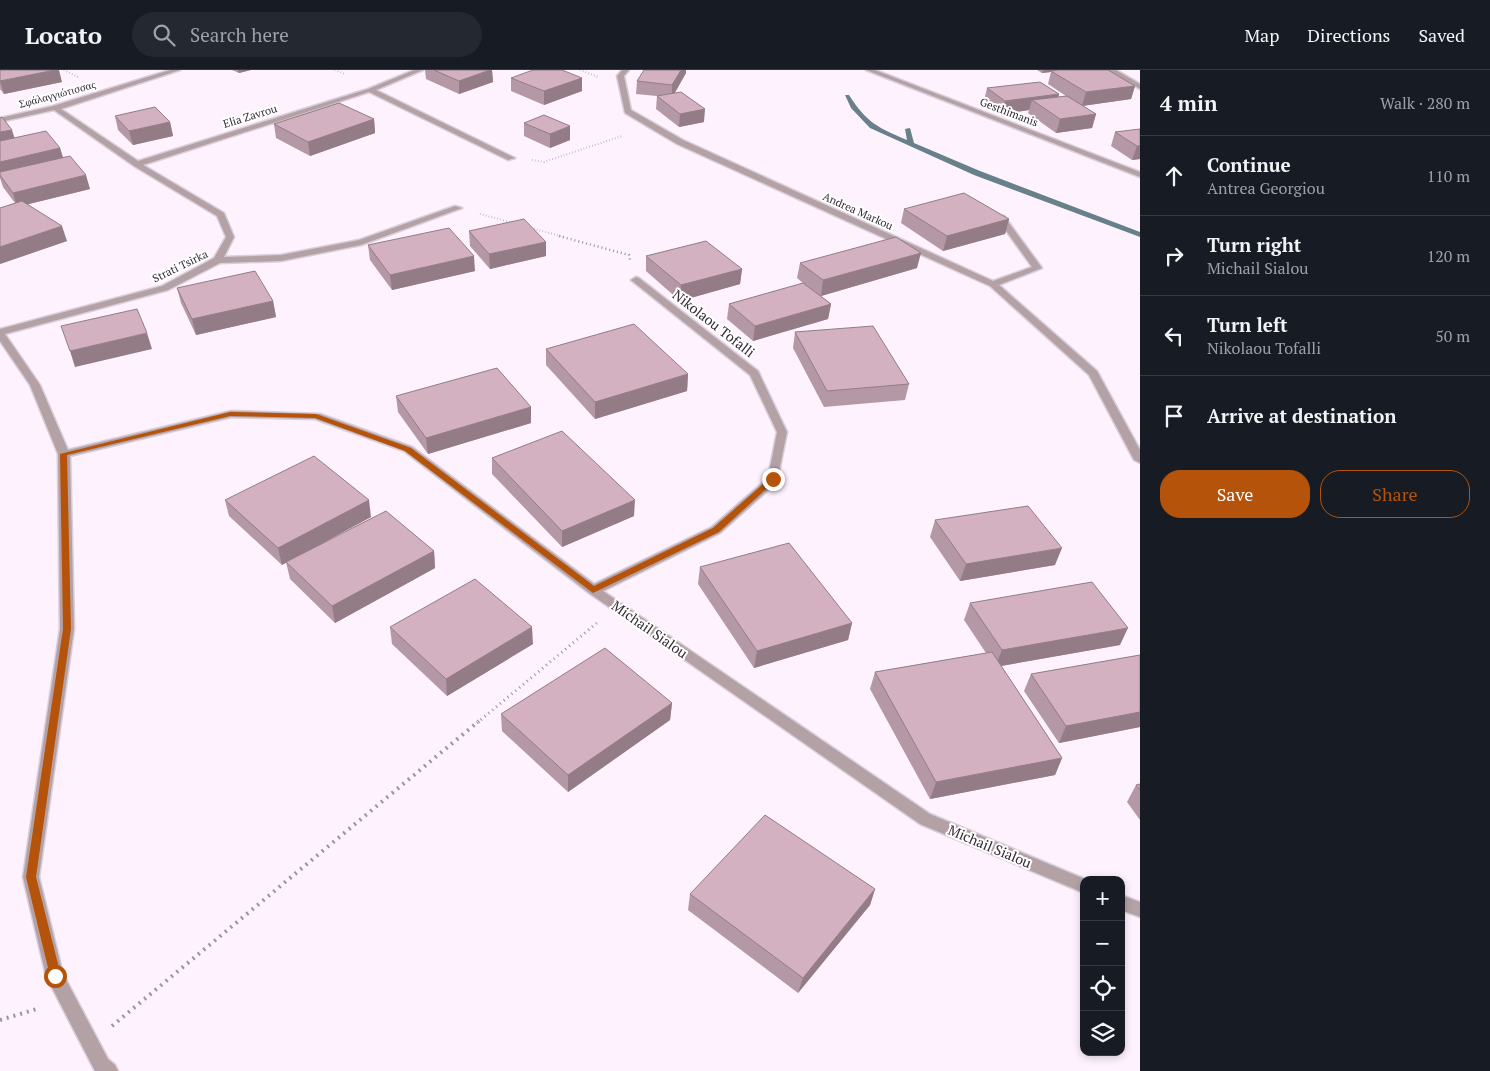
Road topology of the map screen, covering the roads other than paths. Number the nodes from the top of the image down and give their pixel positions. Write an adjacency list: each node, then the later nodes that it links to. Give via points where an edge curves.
1 (177, 70): 8 (street, Σφάλαγγιώτισσας)
2 (420, 70): 7 (street, Elia Zavrou)
3 (626, 70): 17 (street, Andrea Markou, via 620,76 628,111 680,142)
4 (869, 70): 12 (street, Gesthimanis)
5 (1110, 70): 6 (street)
6 (1140, 86)
7 (370, 90): 10 (street); 11 (street, Elia Zavrou)
8 (55, 108): 9 (street, Σφάλαγγιώτισσας); 11 (street, Strati Tsirka)
9 (0, 120)
10 (511, 158)
11 (137, 164): 15 (street, Strati Tsirka, via 220,216 230,237)
12 (1140, 175)
13 (458, 208): 15 (street, via 361,242 281,258)
14 (1001, 218): 17 (street, via 1037,268)
15 (218, 260): 18 (street, Strati Tsirka, via 165,288)
16 (636, 280): 21 (street, Nikolaou Tofalli, via 754,373 782,432 773,479 716,530)
17 (993, 284): 20 (street, Andrea Markou, via 1094,373)
18 (0, 333): 19 (street, via 35,385)
19 (64, 454): 21 (street, Michail Sialou, via 230,414 316,416 408,449); 25 (street, via 67,629 31,877 55,976)
20 (1140, 460)
21 (593, 590): 22 (street, Michail Sialou, via 925,819)
22 (1080, 884)
23 (1125, 904): 24 (street)
24 (1140, 910)
25 (108, 1071)

